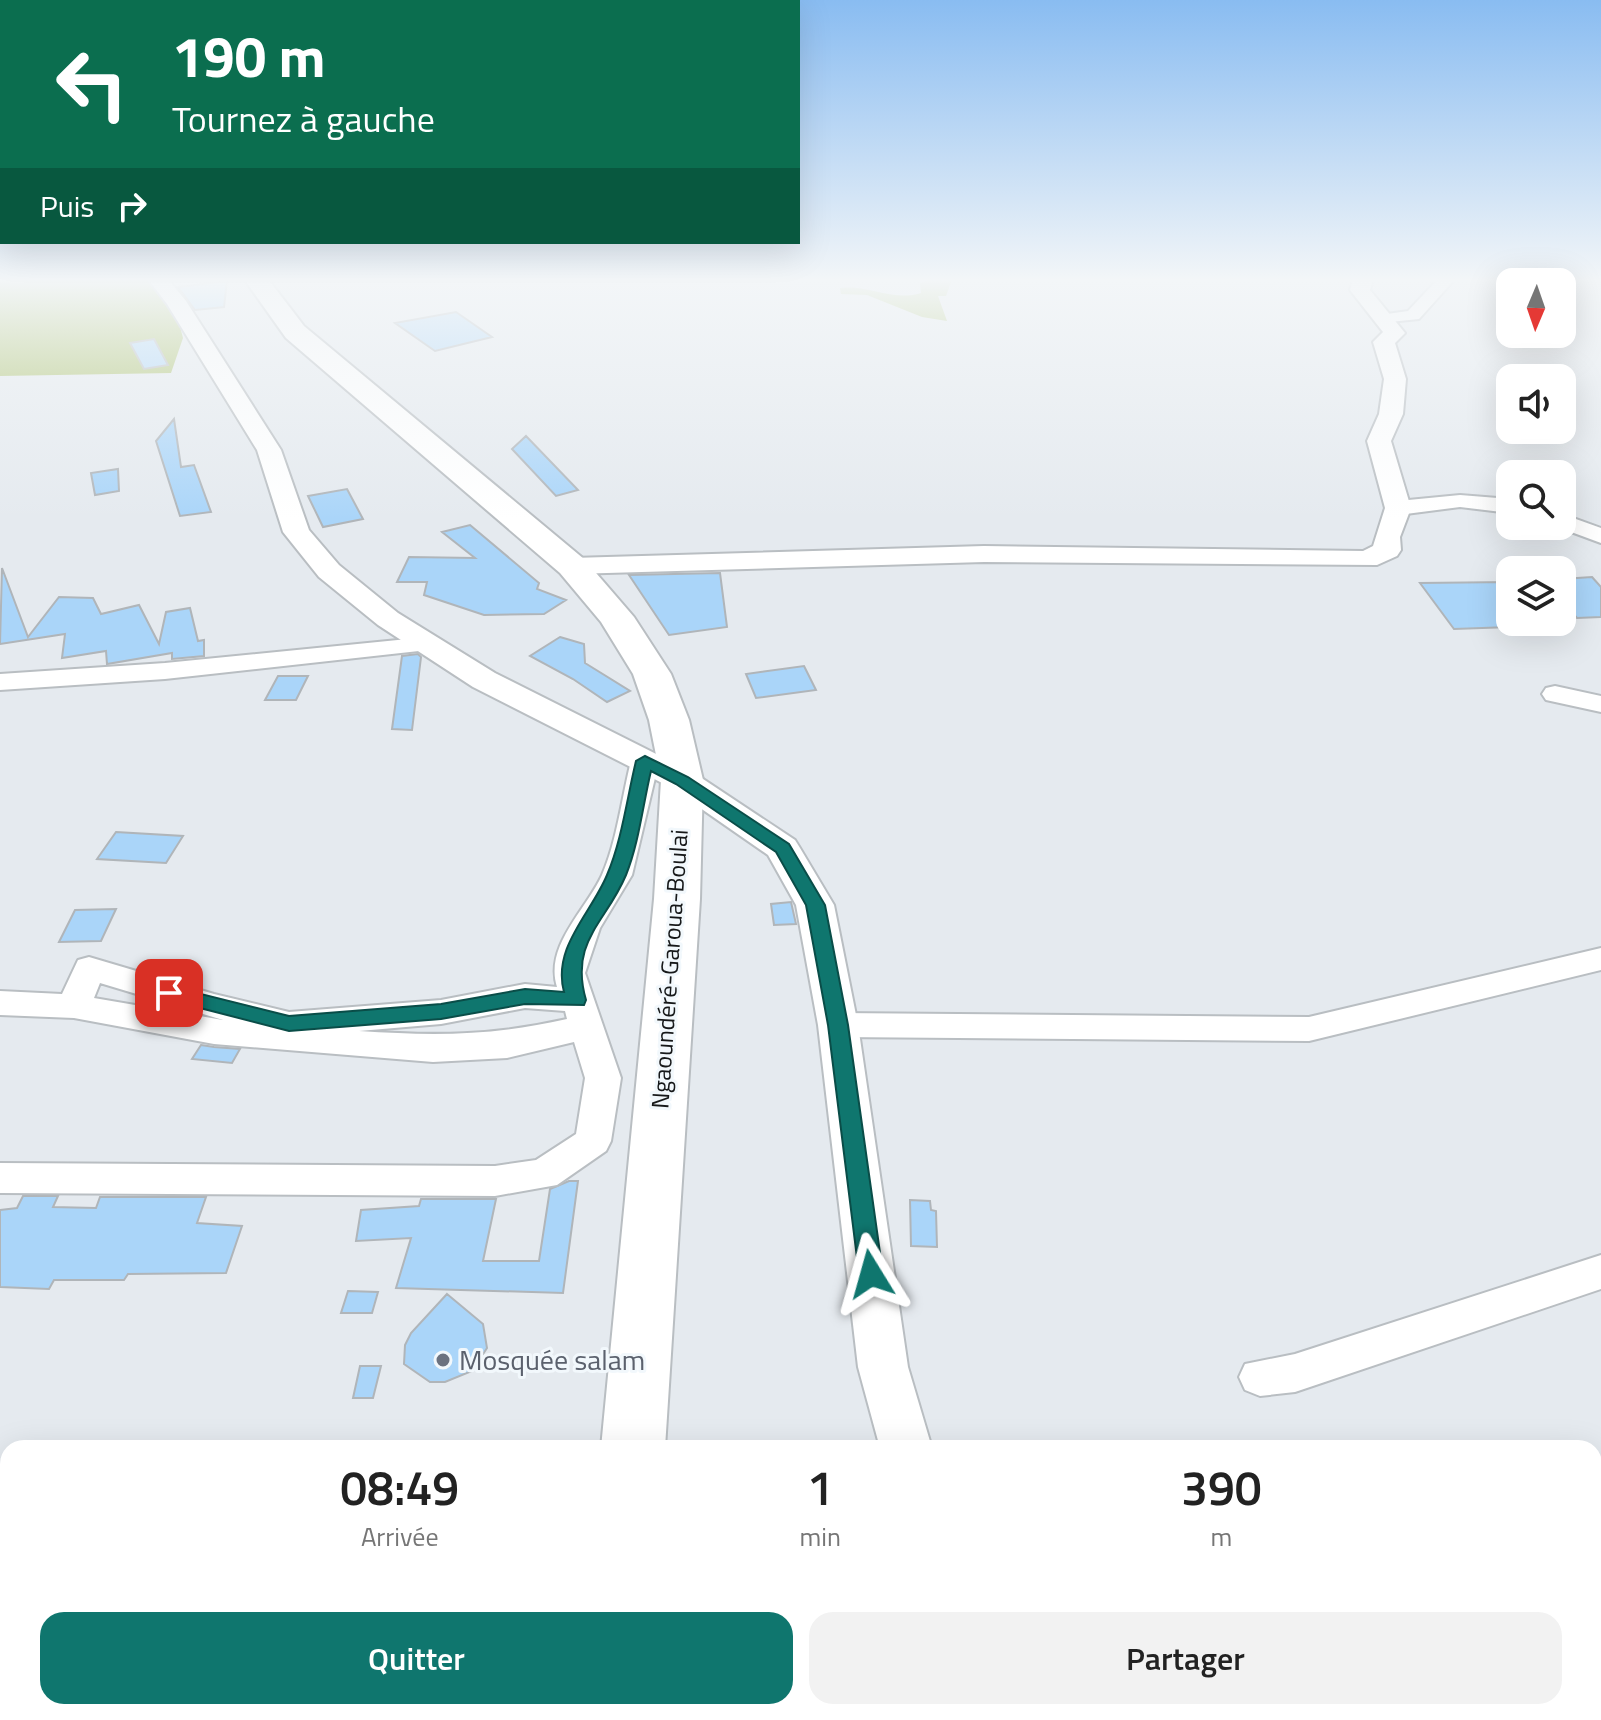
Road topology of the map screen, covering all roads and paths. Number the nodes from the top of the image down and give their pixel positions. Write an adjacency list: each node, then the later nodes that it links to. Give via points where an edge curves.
1 (212, 359): 9 (street, via 269,450 296,532 329,571)
2 (327, 359): 8 (highway, Ngaoundéré-Garoua-Boulai)
3 (1389, 359): 5 (street, via 1395,379 1391,414 1379,441)
4 (1496, 505): 5 (street, via 1460,501)
5 (1398, 508): 8 (street, via 1387,550 1367,559 882,556)
6 (1576, 526): 7 (street)
7 (1601, 536)
8 (572, 566): 14 (highway, Ngaoundéré-Garoua-Boulai, via 616,617 652,674)
9 (428, 644): 10 (street); 13 (street, via 484,680)
10 (0, 682)
11 (1555, 694): 12 (street)
12 (1601, 704)
13 (645, 761): 14 (street); 18 (street, via 617,875 584,928 569,973)
14 (682, 780): 19 (street, via 782,848 815,905); 23 (highway, Ngaoundéré-Garoua-Boulai)
15 (1601, 959): 19 (street, via 1309,1029)
16 (0, 1003): 17 (street)
17 (74, 1006): 18 (street, via 214,1032 433,1049 507,1045); 18 (street, via 89,968 289,1024 441,1012 525,996)
18 (580, 1014): 20 (street, via 603,1078 593,1141 544,1174 495,1181)
19 (838, 1025): 24 (street, via 883,1367)
20 (0, 1178)
21 (1601, 1272): 22 (street, via 1295,1373)
22 (1260, 1377)
23 (634, 1440)
24 (904, 1440)

